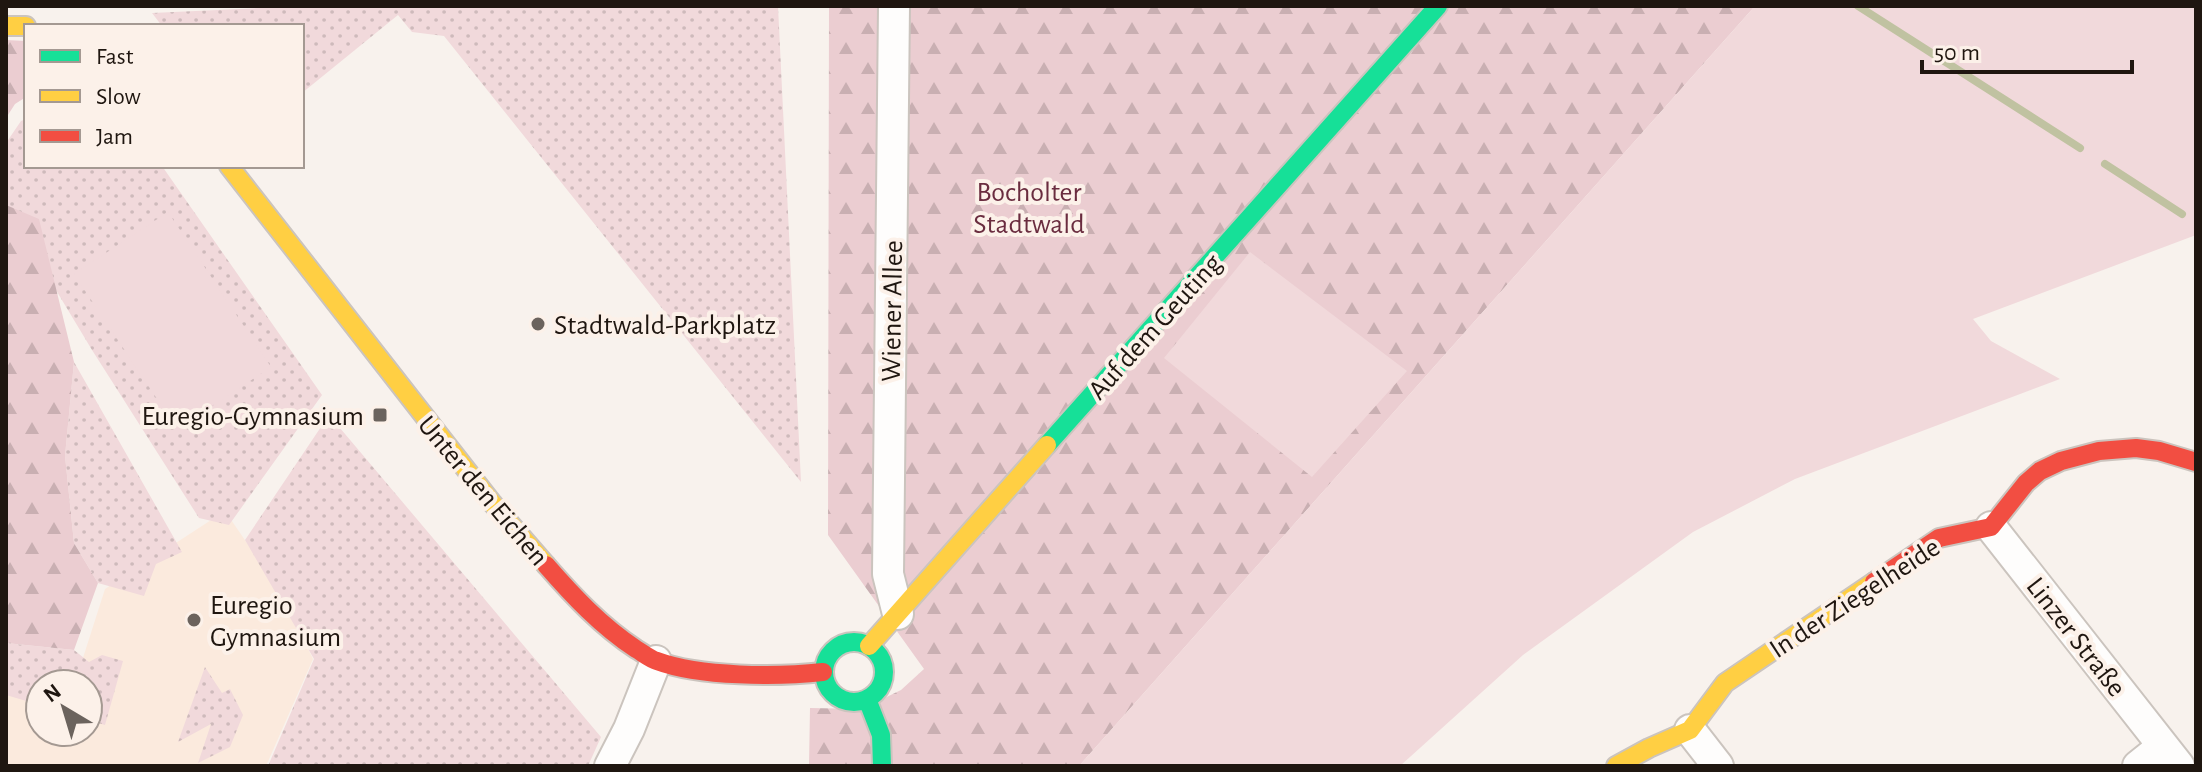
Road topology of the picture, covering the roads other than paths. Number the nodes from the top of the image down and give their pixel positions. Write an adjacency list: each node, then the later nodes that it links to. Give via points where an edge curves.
1 (894, 6): 6 (street, Wiener Allee, via 888,574)
2 (1438, 6): 6 (street, Auf dem Geuting)
3 (231, 168): 8 (street, Unter den Eichen, via 503,515 580,604)
4 (2196, 462): 5 (street, via 2137,448 2076,456 2041,471 2018,490)
5 (1991, 527): 11 (street, In der Ziegelheide, via 1939,538 1818,619 1725,683); 12 (street, Linzer Straße)
6 (898, 614): 7 (street, Auf dem Geuting)
7 (869, 646): 9 (street, via 859,642 836,647); 10 (street, via 880,657 884,677)
8 (656, 661): 9 (street, Unter den Eichen, via 700,671 790,676); 13 (street)
9 (823, 672): 10 (street, via 830,692 839,699)
10 (867, 699): 14 (street, via 881,735)
11 (1690, 730): 15 (street, In der Ziegelheide); 16 (street)
12 (2171, 756): 17 (street, Linzer Straße)
13 (610, 766)
14 (882, 766)
15 (1616, 766)
16 (1718, 766)
17 (2138, 766)

